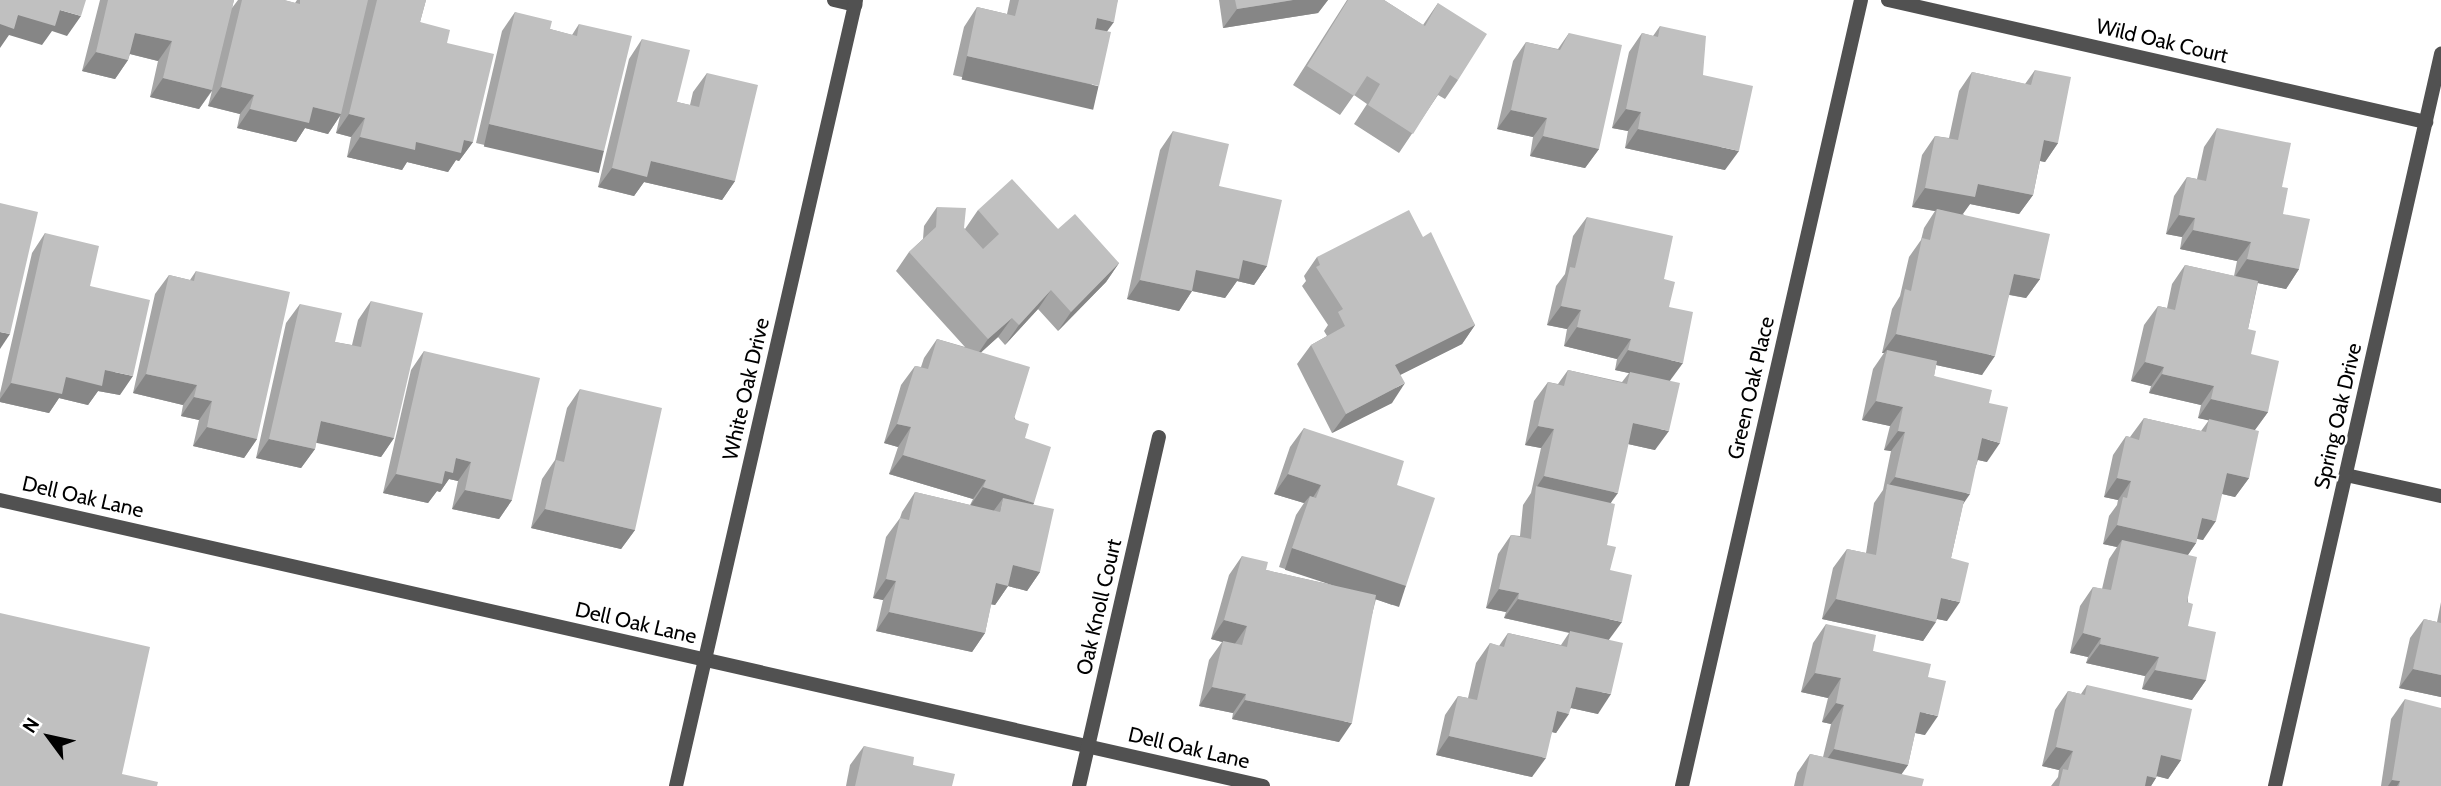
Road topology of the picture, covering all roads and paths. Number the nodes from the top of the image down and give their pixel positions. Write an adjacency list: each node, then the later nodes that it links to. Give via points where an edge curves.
1 (834, 0): 4 (street)
2 (1861, 0): 16 (street, Green Oak Place)
3 (1888, 0): 6 (street, Wild Oak Court)
4 (856, 2): 11 (street, White Oak Drive)
5 (2441, 54): 6 (street, Spring Oak Drive)
6 (2426, 122): 8 (street, Spring Oak Drive)
7 (1159, 437): 12 (street, Oak Knoll Court)
8 (2346, 475): 9 (street); 17 (street, Spring Oak Drive)
9 (2441, 496)
10 (0, 500): 11 (street, Dell Oak Lane)
11 (706, 660): 12 (street, Dell Oak Lane); 13 (street, White Oak Drive)
12 (1088, 746): 14 (street, Oak Knoll Court); 15 (street, Dell Oak Lane)
13 (676, 786)
14 (1079, 786)
15 (1264, 786)
16 (1682, 786)
17 (2275, 786)

